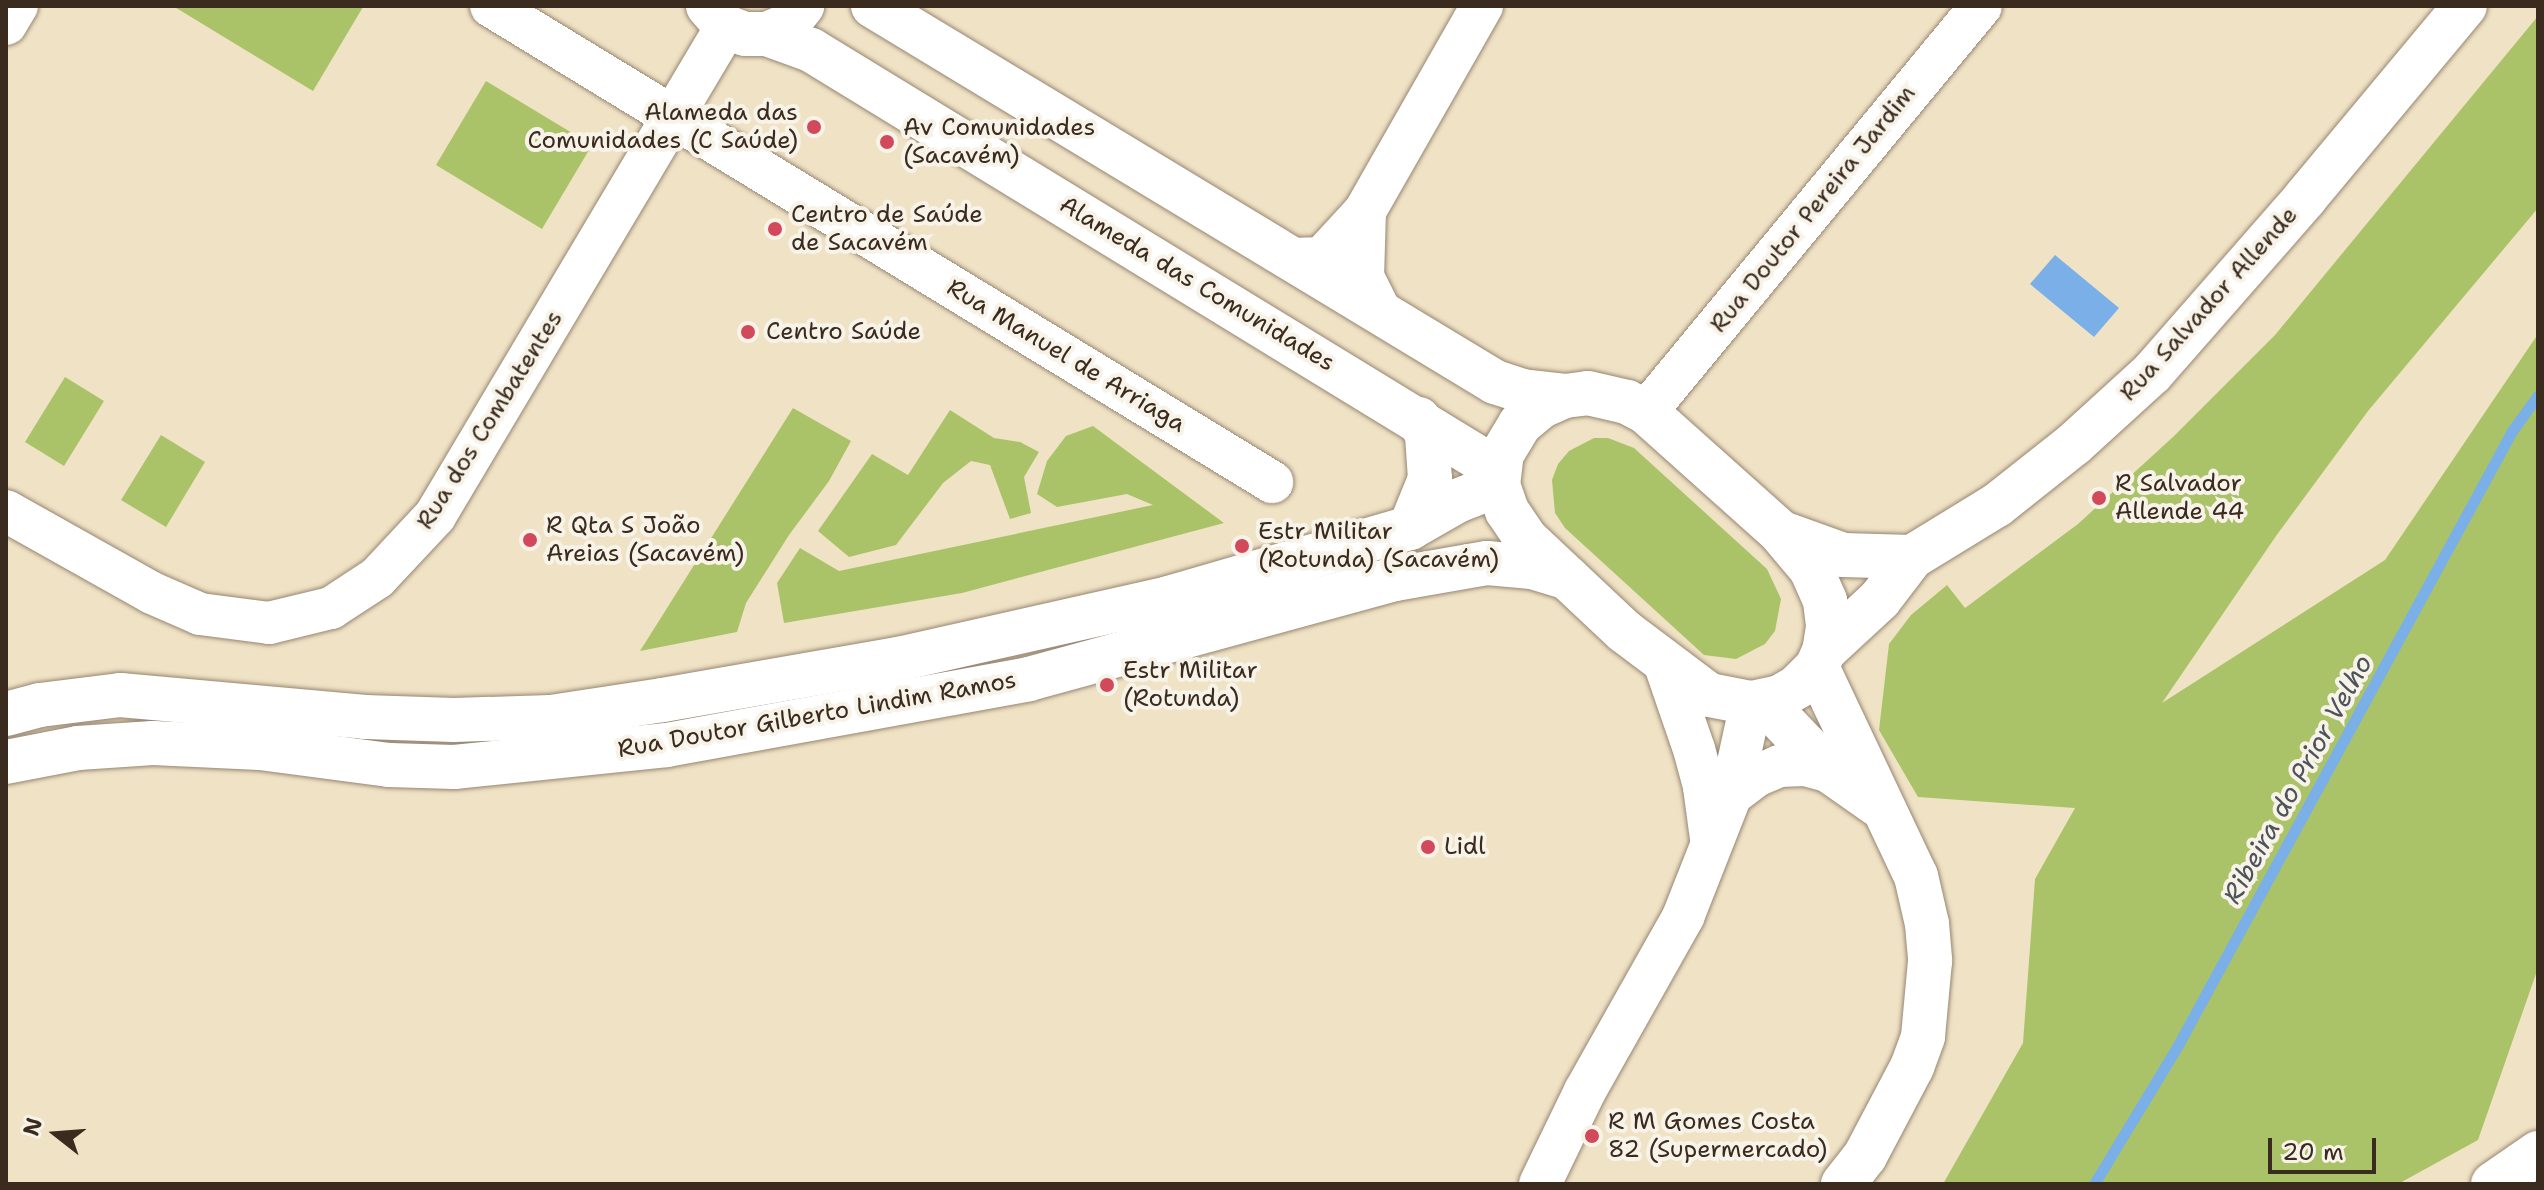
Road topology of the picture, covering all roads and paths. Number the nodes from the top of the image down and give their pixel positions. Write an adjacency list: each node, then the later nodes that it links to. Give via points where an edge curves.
1 (17, 6): 9 (street)
2 (491, 6): 10 (street, Rua Manuel de Arriaga)
3 (802, 6): 8 (main road, via 786,26)
4 (873, 6): 12 (main road)
5 (1482, 6): 11 (street)
6 (1981, 6): 15 (street, Rua Doutor Pereira Jardim)
7 (2465, 6): 22 (main road, Rua Salvador Allende, via 2152,373 1997,505)
8 (734, 22): 10 (street, Rua dos Combatentes); 16 (main road, Alameda das Comunidades, via 811,50)
9 (6, 24)
10 (673, 117): 18 (street, Rua Manuel de Arriaga); 19 (street, Rua dos Combatentes, via 435,516 377,578 331,608 269,623 200,614)
11 (1365, 211): 12 (street, via 1322,258); 13 (street, via 1363,277)
12 (1292, 259): 13 (main road)
13 (1381, 313): 14 (main road, via 1495,382)
14 (1565, 396): 15 (main road, via 1608,396); 17 (main road, via 1520,424 1510,437)
15 (1646, 412): 21 (main road)
16 (1419, 419): 17 (main road, Alameda das Comunidades); 20 (main road, via 1429,446 1430,479)
17 (1498, 477): 20 (main road, Rua Doutor Gilberto Lindim Ramos); 23 (main road, via 1507,511 1526,539)
18 (1272, 482)
19 (6, 511)
20 (1410, 528): 27 (main road, Rua Doutor Gilberto Lindim Ramos, via 1169,598 915,655 551,717 365,717 120,695)
21 (1780, 532): 22 (main road, via 1843,555); 24 (main road, via 1818,583 1828,627)
22 (1912, 557): 24 (main road, via 1880,599)
23 (1567, 578): 25 (main road); 28 (main road, Rua Doutor Gilberto Lindim Ramos, via 1532,567 1487,563 1395,579 1029,679 667,745 454,767 153,743 78,748)
24 (1820, 659): 26 (main road, via 1797,687); 31 (main road)
25 (1665, 665): 26 (main road, via 1709,695); 32 (street, via 1694,749)
26 (1757, 702): 29 (main road); 30 (street)
27 (6, 714)
28 (6, 762)
29 (1831, 772): 30 (street, via 1779,766); 31 (main road)
30 (1731, 795): 32 (street)
31 (1880, 806): 35 (main road, via 1916,876 1927,924 1929,1001 1923,1037 1900,1093)
32 (1711, 839): 34 (street, via 1683,917 1585,1091)
33 (2538, 1153): 36 (main road)
34 (1540, 1184)
35 (1843, 1184)
36 (2493, 1184)

